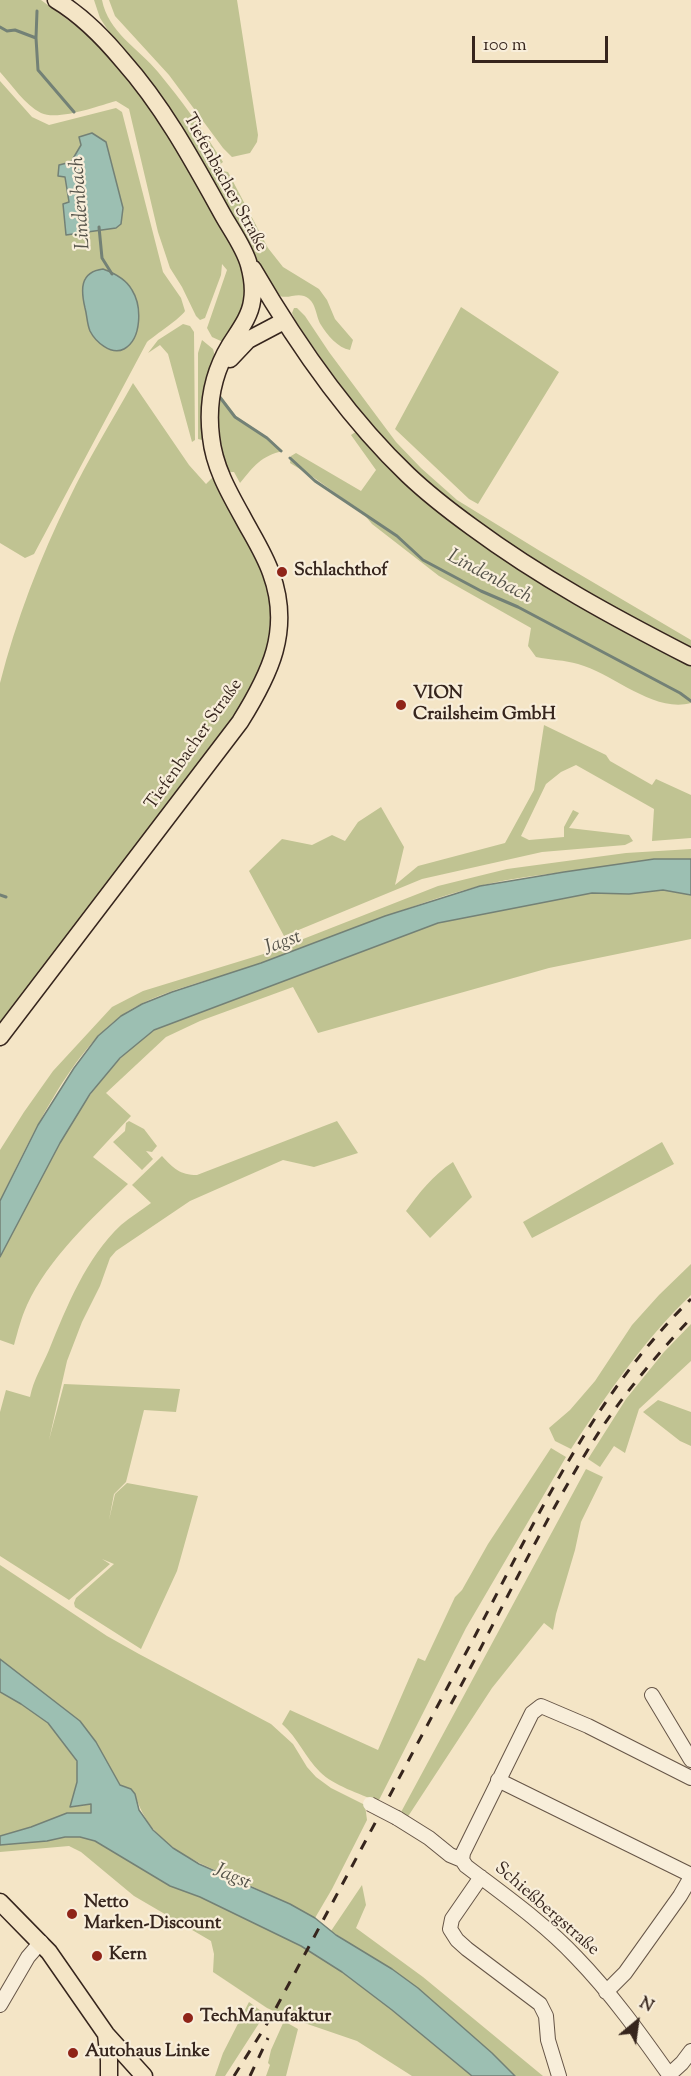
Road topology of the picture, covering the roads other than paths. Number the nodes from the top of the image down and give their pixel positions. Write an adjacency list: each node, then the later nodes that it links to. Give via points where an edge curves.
1 (63, 2): 2 (main road, Tiefenbacher Straße, via 123,60 149,93)
2 (249, 263): 3 (main road); 4 (main road, Tiefenbacher Straße, via 252,302)
3 (280, 314): 4 (main road, Tiefenbacher Straße, via 255,319); 5 (main road, Tiefenbacher Straße, via 235,352 220,376); 6 (main road, via 344,404 410,477 510,555 612,617)
4 (236, 336): 5 (main road, Tiefenbacher Straße, via 214,377)
5 (211, 403): 7 (main road, Tiefenbacher Straße, via 211,437 219,470 275,585 280,615 272,662 240,722)
6 (691, 657)
7 (0, 1037)
8 (652, 1695): 9 (street)
9 (690, 1757)
10 (691, 1778): 11 (street, via 541,1706 532,1713)
11 (498, 1780): 13 (street); 14 (street)
12 (370, 1804): 13 (street, Schießbergstraße, bridge)
13 (462, 1860): 15 (street, Schießbergstraße)
14 (691, 1876): 18 (street, via 625,1973)
15 (480, 1877): 18 (street, Schießbergstraße, via 568,1949); 26 (street, via 452,1919 450,1929 467,1949 540,2004)
16 (0, 1902): 17 (main road)
17 (41, 1942): 19 (street, via 28,1956); 20 (main road)
18 (606, 1992): 23 (street, Schießbergstraße)
19 (0, 2005)
20 (106, 2034): 22 (main road); 24 (main road)
21 (691, 2051): 23 (street)
22 (135, 2071): 25 (main road)
23 (670, 2075)
24 (109, 2076)
25 (116, 2076)
26 (559, 2076)

